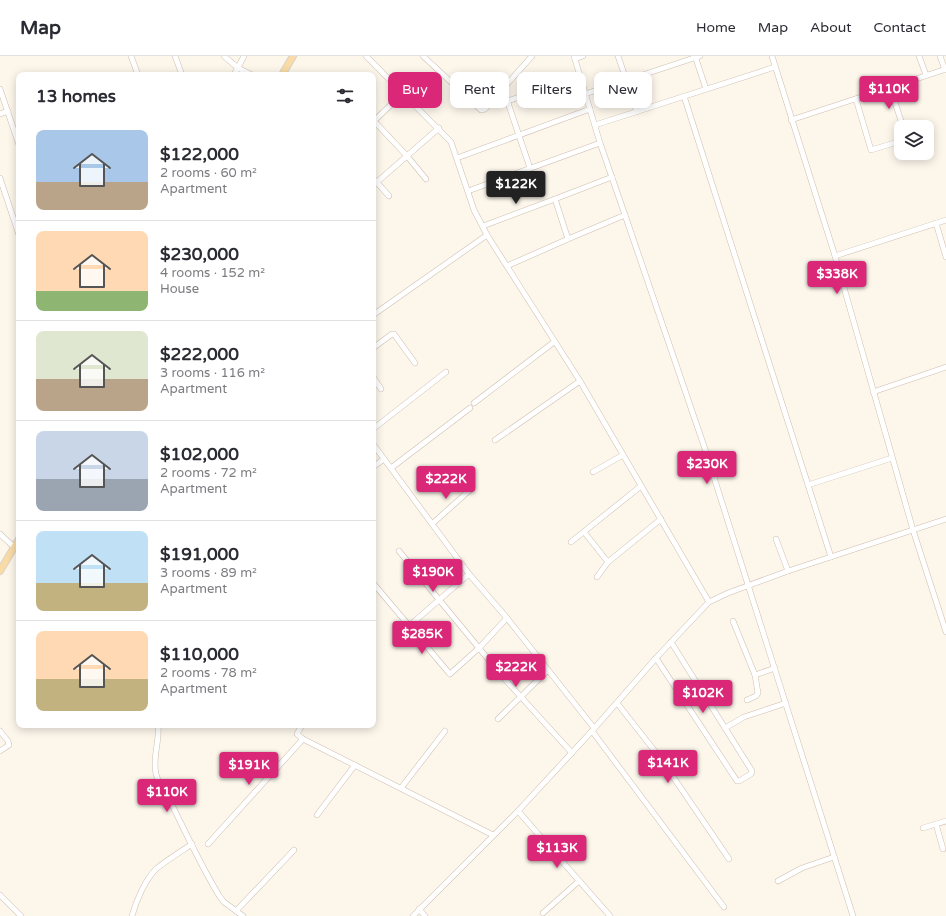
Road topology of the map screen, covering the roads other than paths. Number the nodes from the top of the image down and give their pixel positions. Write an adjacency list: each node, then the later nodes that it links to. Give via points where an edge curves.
1 (131, 56): 19 (street)
2 (175, 56): 20 (street)
3 (224, 56): 17 (street)
4 (244, 56): 17 (street)
5 (293, 56): 23 (main road)
6 (366, 56): 28 (street)
7 (423, 56): 29 (street)
8 (532, 56): 30 (street)
9 (583, 56): 15 (street)
10 (618, 56): 25 (street)
11 (697, 56): 26 (street); 33 (street)
12 (772, 56): 16 (street)
13 (919, 56): 27 (street)
14 (940, 56): 18 (street)
15 (575, 57): 24 (street)
16 (775, 66): 33 (street); 46 (street)
17 (238, 68): 21 (street); 22 (street)
18 (945, 70): 27 (street)
19 (137, 72)
20 (181, 72)
21 (236, 72)
22 (246, 72)
23 (284, 72)
24 (578, 72)
25 (623, 72)
26 (650, 72)
27 (926, 76): 31 (street)
28 (388, 78)
29 (450, 81)
30 (509, 81)
31 (890, 87): 36 (street); 47 (street)
32 (0, 89): 42 (street)
33 (706, 89): 34 (street)
34 (684, 96): 43 (street); 95 (street)
35 (586, 97): 41 (street)
36 (856, 99): 46 (street); 54 (street, via 871,150)
37 (509, 104): 51 (street)
38 (388, 108): 45 (street)
39 (418, 108): 50 (street)
40 (636, 108): 43 (street)
41 (590, 109): 49 (street); 51 (street)
42 (8, 111): 44 (street); 52 (street)
43 (637, 112): 49 (street)
44 (0, 114)
45 (376, 120)
46 (791, 120): 73 (street)
47 (901, 120)
48 (376, 124): 55 (street)
49 (595, 126): 53 (street)
50 (439, 128): 55 (street); 56 (street, via 451,142)
51 (519, 135): 56 (street); 57 (street)
52 (16, 136)
53 (600, 143): 57 (street); 58 (street)
54 (894, 143)
55 (407, 156): 60 (street); 61 (street)
56 (457, 158): 63 (street)
57 (530, 168): 63 (street)
58 (612, 177): 65 (street); 66 (street)
59 (0, 178): 69 (street)
60 (376, 179)
61 (426, 179)
62 (376, 181): 64 (street)
63 (468, 191): 70 (street)
64 (389, 196)
65 (555, 200): 70 (street); 72 (street)
66 (625, 215): 72 (street); 115 (street)
67 (946, 220): 68 (street)
68 (936, 223): 73 (street); 74 (street)
69 (16, 226)
70 (482, 226): 71 (street)
71 (487, 235): 75 (street); 76 (street)
72 (568, 238): 75 (street)
73 (835, 256): 85 (street)
74 (946, 257)
75 (507, 266): 77 (street)
76 (376, 313)
77 (554, 342): 83 (street); 93 (street)
78 (376, 346): 79 (street, via 394,334)
79 (415, 363)
80 (946, 367): 85 (street)
81 (446, 372): 86 (street)
82 (376, 381): 84 (street)
83 (580, 381): 87 (street); 89 (street)
84 (381, 388)
85 (873, 392): 90 (street)
86 (376, 427)
87 (495, 440)
88 (376, 448): 91 (street)
89 (623, 455): 94 (street); 96 (street)
90 (892, 458): 95 (street); 101 (street)
91 (384, 459): 92 (street); 93 (street)
92 (376, 465)
93 (391, 468): 100 (street)
94 (593, 472)
95 (808, 485): 109 (street)
96 (641, 486): 98 (street); 102 (street)
97 (471, 489): 100 (street)
98 (661, 519): 110 (street); 118 (street)
99 (946, 519): 101 (street)
100 (432, 524): 113 (street)
101 (913, 530): 109 (street); 122 (street)
102 (584, 532): 105 (street); 110 (street)
103 (0, 534): 107 (street)
104 (776, 539): 112 (street)
105 (571, 542)
106 (16, 544): 107 (main road)
107 (14, 547): 111 (main road)
108 (399, 551): 117 (street)
109 (831, 557): 112 (street)
110 (608, 562): 114 (street)
111 (0, 571)
112 (788, 571): 115 (street)
113 (469, 574): 117 (street); 119 (street)
114 (597, 577)
115 (749, 586): 118 (street, via 728,592); 126 (street)
116 (376, 587): 121 (street)
117 (439, 600): 121 (street); 124 (street)
118 (710, 602): 123 (street)
119 (507, 618): 124 (street); 127 (street)
120 (733, 621): 128 (street)
121 (409, 626): 124 (street, via 449,673 453,673)
122 (946, 632)
123 (671, 642): 125 (street); 136 (street)
124 (479, 648): 129 (street)
125 (656, 658): 132 (street); 136 (street, via 736,781 739,781 752,771)
126 (775, 668): 128 (street); 131 (street)
127 (548, 670): 129 (street); 137 (street)
128 (755, 675): 130 (street, via 758,693)
129 (520, 696): 133 (street); 142 (street)
130 (748, 700)
131 (786, 702): 136 (street, via 744,717); 155 (street)
132 (617, 703): 137 (street); 156 (street, via 661,759)
133 (498, 719)
134 (158, 728): 151 (street, via 155,772)
135 (300, 728): 140 (street, via 296,734)
136 (725, 728)
137 (593, 730): 142 (street); 160 (street)
138 (0, 731): 141 (street, via 9,745)
139 (445, 731): 144 (street)
140 (303, 739): 143 (street); 152 (street)
141 (0, 751)
142 (572, 753): 145 (street)
143 (354, 765): 144 (street); 146 (street)
144 (401, 788): 150 (street)
145 (518, 811): 150 (street); 157 (street)
146 (317, 815)
147 (946, 821): 148 (street)
148 (936, 824): 149 (street); 153 (street)
149 (923, 828)
150 (493, 835): 161 (street)
151 (192, 844): 162 (street, via 220,897); 165 (street, via 156,870 145,885)
152 (208, 844)
153 (943, 849)
154 (294, 850): 162 (street)
155 (834, 857): 158 (street, via 802,868); 170 (street)
156 (729, 859)
157 (579, 881): 163 (street); 169 (street)
158 (778, 881)
159 (0, 895): 164 (street)
160 (724, 907)
161 (419, 910): 167 (street); 168 (street)
162 (236, 911): 166 (street)
163 (543, 913)
164 (21, 916)
165 (132, 916)
166 (243, 916)
167 (413, 916)
168 (425, 916)
169 (610, 916)
170 (853, 916)

